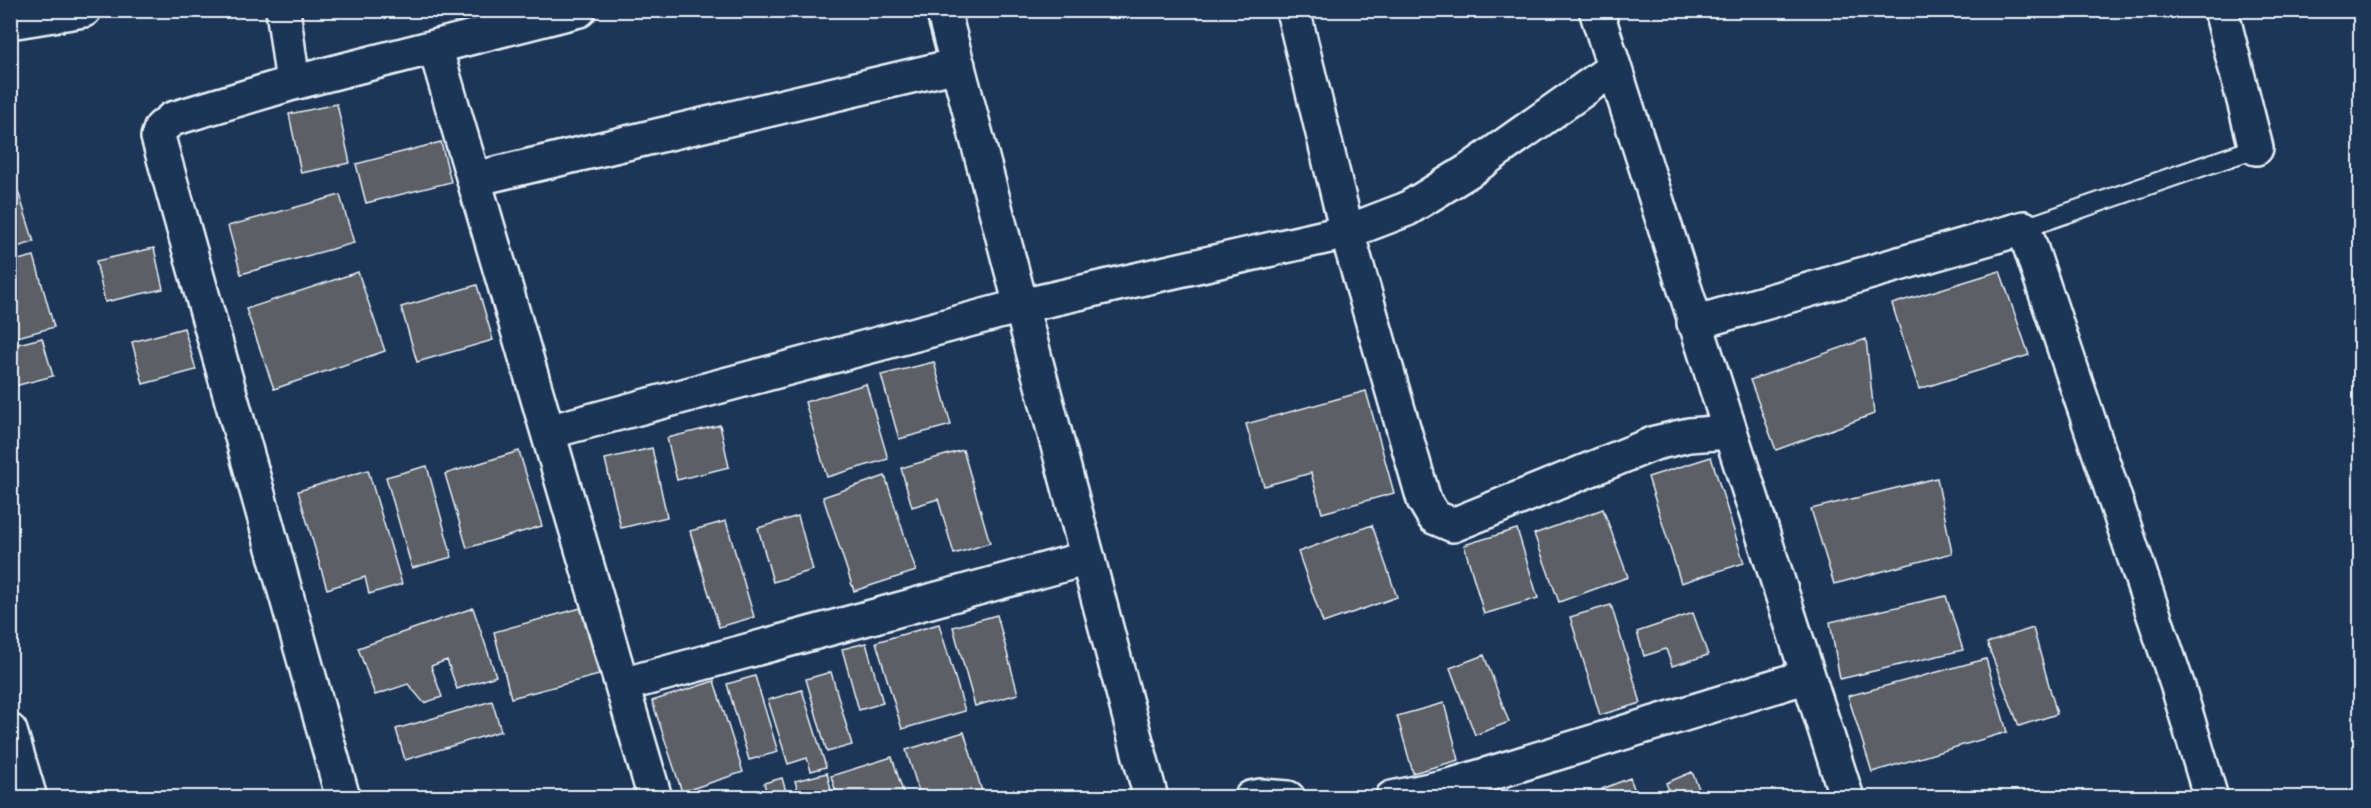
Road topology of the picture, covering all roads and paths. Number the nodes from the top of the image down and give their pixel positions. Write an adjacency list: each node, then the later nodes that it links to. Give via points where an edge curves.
1 (84, 10): 8 (street)
2 (283, 10): 12 (street)
3 (579, 10): 9 (street)
4 (943, 10): 10 (street)
5 (1293, 10): 16 (street)
6 (1596, 10): 11 (street)
7 (2221, 10): 13 (street)
8 (10, 22)
9 (435, 47): 12 (street); 14 (street)
10 (958, 65): 14 (street); 17 (street)
11 (1614, 68): 16 (street, via 1470,170 1407,209); 18 (street)
12 (293, 83): 27 (street, via 172,119 161,128 158,137)
13 (2256, 148): 15 (lane)
14 (474, 179): 19 (street)
15 (2024, 228): 18 (street); 34 (street, via 2178,687)
16 (1347, 232): 17 (street); 20 (street, via 1424,500 1434,517 1453,525 1655,442)
17 (1022, 306): 19 (street); 21 (street)
18 (1694, 323): 20 (street)
19 (548, 432): 23 (street)
20 (1729, 432): 22 (street)
21 (1088, 558): 23 (street); 29 (street)
22 (1808, 676): 25 (street); 33 (street)
23 (622, 685): 28 (street)
24 (10, 731): 26 (street)
25 (1455, 791): 32 (street)
26 (30, 798)
27 (343, 798)
28 (655, 798)
29 (1151, 798)
30 (1251, 798): 31 (street)
31 (1288, 798)
32 (1392, 798)
33 (1847, 798)
34 (2211, 798)

